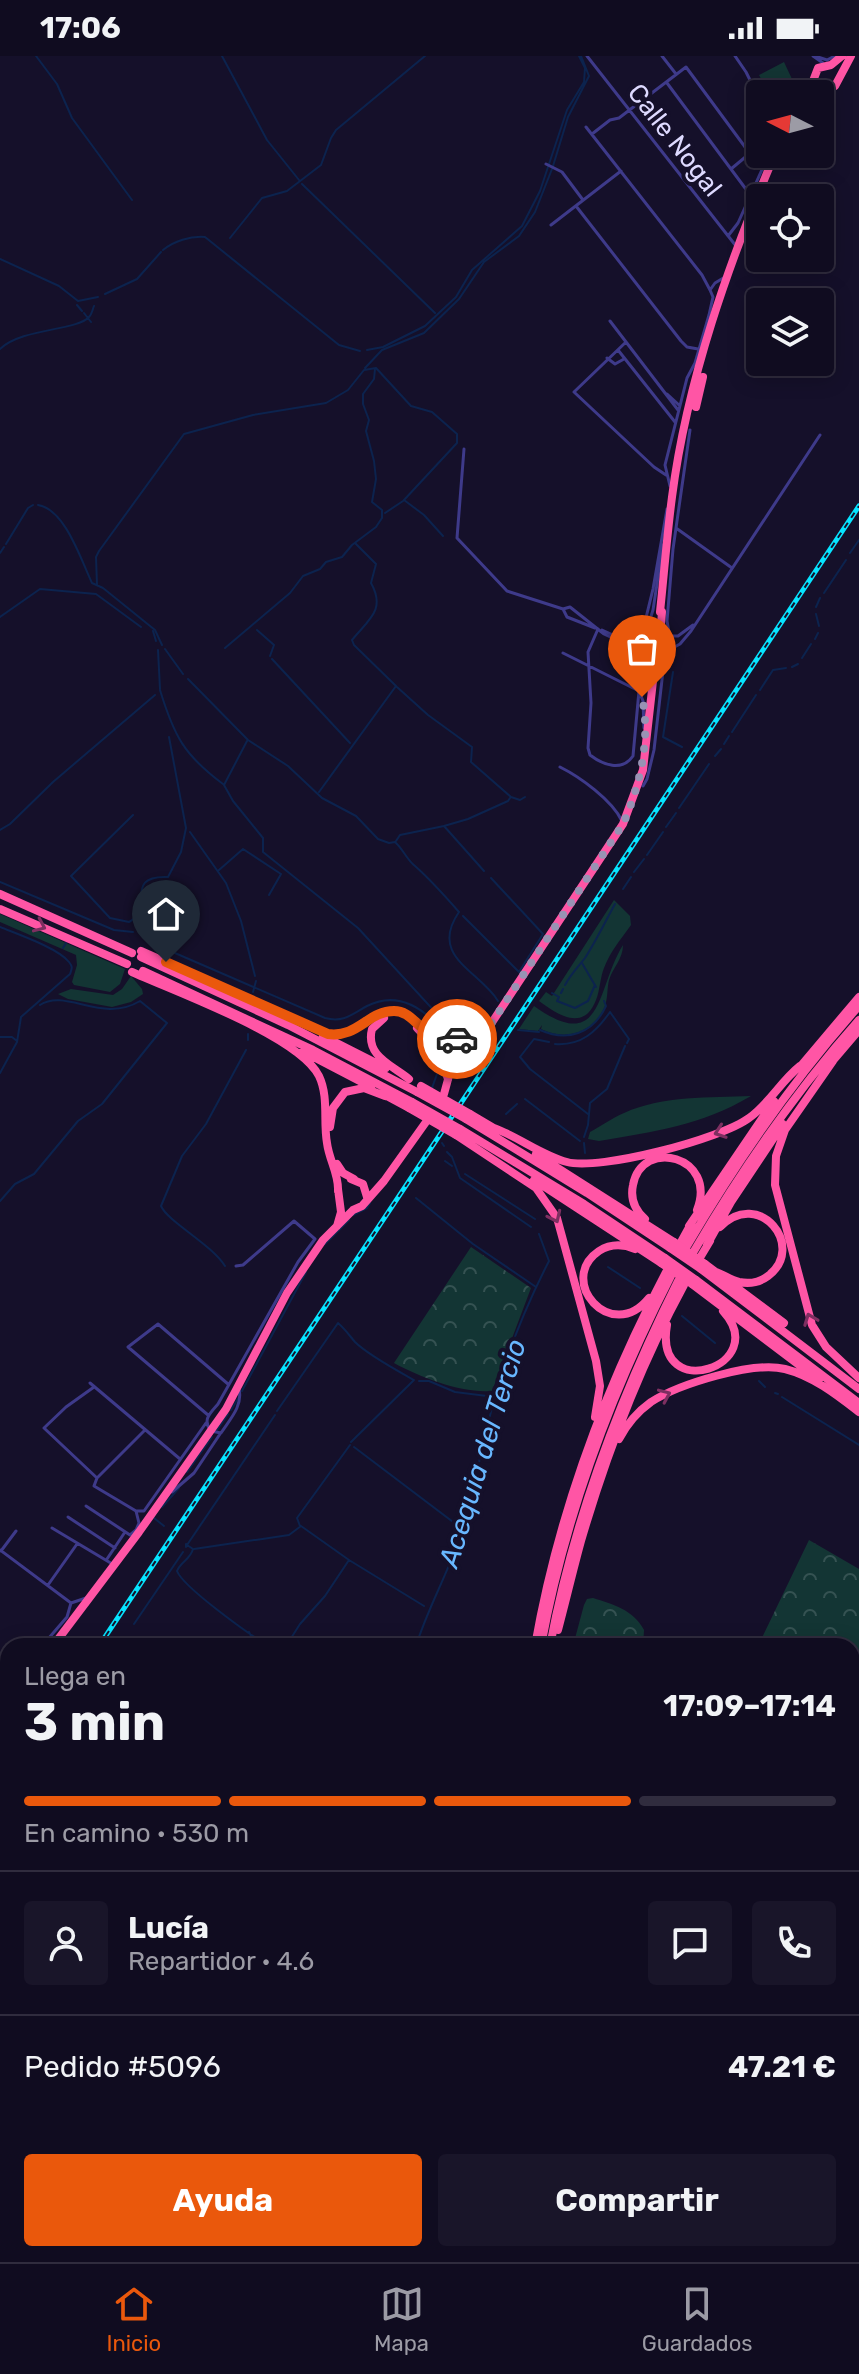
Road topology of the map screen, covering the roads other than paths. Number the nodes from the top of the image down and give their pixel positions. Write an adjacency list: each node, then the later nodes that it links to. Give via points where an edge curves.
1 (587, 56): 12 (street, Calle Nogal)
2 (662, 56): 6 (street)
3 (735, 56): 8 (street)
4 (813, 56): 5 (street); 5 (street, via 819,62); 7 (street)
5 (840, 60): 7 (highway); 11 (highway)
6 (676, 74): 10 (street); 15 (street, via 686,67)
7 (815, 74): 9 (highway)
8 (750, 80)
9 (814, 80)
10 (666, 82): 12 (street); 18 (street)
11 (834, 86)
12 (630, 110): 14 (street); 29 (street, Calle Nogal)
13 (586, 127): 14 (street)
14 (592, 134): 20 (street)
15 (746, 150)
16 (746, 156): 18 (street)
17 (546, 164): 23 (street, via 562,172)
18 (731, 169): 22 (street)
19 (762, 170): 21 (street)
20 (621, 171): 23 (street); 33 (street)
21 (756, 184)
22 (746, 189)
23 (583, 200): 24 (street)
24 (576, 206): 26 (street); 41 (street, via 681,341)
25 (746, 206): 29 (street)
26 (551, 225)
27 (746, 225): 30 (street)
28 (746, 229): 38 (highway)
29 (728, 236): 30 (street); 32 (street, Calle Nogal)
30 (739, 236): 32 (street)
31 (746, 244): 47 (highway)
32 (736, 246): 34 (street)
33 (702, 275): 35 (street); 36 (street)
34 (725, 277): 35 (street); 37 (street)
35 (715, 283): 36 (street)
36 (710, 290): 37 (street)
37 (715, 300): 38 (street); 41 (street)
38 (714, 320): 50 (highway)
39 (610, 321): 40 (street)
40 (626, 342): 42 (street); 45 (street)
41 (698, 349): 45 (street)
42 (617, 350): 43 (street); 44 (street)
43 (607, 358): 44 (street, via 615,364); 51 (street, via 574,392)
44 (624, 358): 46 (street)
45 (679, 408): 46 (street)
46 (675, 422): 51 (street)
47 (690, 430): 53 (street); 58 (highway)
48 (820, 435): 55 (street)
49 (464, 449): 57 (street, via 457,538 507,591)
50 (678, 466): 51 (street); 52 (highway)
51 (666, 475): 54 (street, via 670,491)
52 (672, 498): 56 (street); 58 (highway)
53 (676, 528): 55 (street); 62 (street)
54 (658, 560): 56 (street); 60 (street)
55 (732, 568): 59 (street)
56 (658, 572): 63 (street)
57 (563, 609): 61 (street, via 567,617); 61 (street, via 577,610)
58 (661, 612): 72 (highway, bridge)
59 (695, 622): 62 (street, via 684,633); 65 (street, via 680,644)
60 (644, 624): 63 (street); 64 (street)
61 (598, 629): 64 (street); 67 (street); 68 (street)
62 (669, 634): 63 (street, via 657,628); 65 (street)
63 (644, 636): 64 (street); 67 (street)
64 (635, 641)
65 (667, 652): 67 (street); 72 (street, via 654,750)
66 (563, 653): 68 (street)
67 (647, 654): 69 (street); 70 (street)
68 (588, 664): 69 (street); 69 (street, via 588,748 593,758 626,764 633,756)
69 (639, 691): 70 (street)
70 (645, 732): 72 (street)
71 (560, 767): 73 (street, via 583,780)
72 (640, 787): 73 (highway); 74 (highway, via 635,809)
73 (622, 817): 74 (highway)
74 (606, 851): 86 (highway)
75 (0, 894): 77 (highway)
76 (0, 909): 78 (highway, one-way to 78)
77 (136, 952): 82 (highway); 95 (highway)
78 (130, 968): 87 (highway); 98 (highway, via 313,1050)
79 (859, 997): 92 (highway)
80 (859, 1006): 117 (highway, via 763,1126)
81 (859, 1020): 117 (highway, via 779,1119)
82 (305, 1025): 84 (highway, via 342,1035 396,1011); 93 (highway)
83 (859, 1030): 90 (highway)
84 (440, 1035): 85 (highway); 88 (highway)
85 (454, 1038): 86 (highway); 89 (highway)
86 (476, 1041): 89 (highway)
87 (282, 1043): 97 (highway); 107 (highway, via 306,1059 321,1080)
88 (430, 1046): 91 (highway); 93 (highway, via 400,1017 384,1017 375,1024 370,1036 375,1053)
89 (456, 1057): 91 (highway); 94 (highway)
90 (833, 1061): 115 (highway, via 777,1131); 123 (highway, one-way to 90, via 812,1325 775,1185 779,1142)
91 (439, 1063): 94 (highway)
92 (800, 1066): 101 (highway, one-way to 101, via 757,1112 737,1125 619,1161 568,1162); 112 (highway)
93 (409, 1079): 95 (highway)
94 (449, 1084): 96 (highway)
95 (419, 1089): 99 (highway, bridge)
96 (444, 1094)
97 (385, 1096): 98 (highway); 105 (highway, via 352,1089 333,1108 333,1153 343,1173)
98 (410, 1105): 102 (highway, bridge)
99 (468, 1117): 101 (highway); 117 (highway, via 587,1193)
100 (426, 1122): 104 (highway)
101 (494, 1128): 113 (highway)
102 (458, 1132): 103 (highway); 117 (highway)
103 (478, 1148): 116 (highway); 137 (highway, one-way to 137, via 536,1188 551,1206 563,1236 599,1374 597,1410)
104 (386, 1177): 106 (highway); 108 (highway)
105 (354, 1179): 106 (highway); 107 (highway)
106 (363, 1184): 108 (highway)
107 (338, 1191): 109 (highway)
108 (367, 1197): 110 (highway)
109 (341, 1205): 110 (highway); 111 (highway)
110 (353, 1210): 111 (highway)
111 (336, 1226): 114 (highway)
112 (689, 1226): 113 (highway, via 700,1203 699,1179 683,1161 663,1157 643,1167 632,1187 636,1209); 117 (highway)
113 (657, 1230): 117 (highway)
114 (319, 1240): 118 (street, via 294,1221); 125 (highway)
115 (707, 1245): 117 (highway); 119 (highway, via 724,1222 744,1213 765,1218 781,1237 779,1263 761,1280 739,1282)
116 (651, 1256): 117 (highway); 120 (highway, via 621,1245 601,1250 586,1267 585,1291 603,1311 623,1314 643,1305)
117 (683, 1264): 119 (highway); 120 (highway); 121 (highway); 122 (highway); 127 (highway); 129 (highway); 162 (highway, via 637,1344 599,1437 562,1553); 163 (highway, via 594,1477)
118 (236, 1266)
119 (716, 1272): 123 (highway)
120 (659, 1285): 137 (highway)
121 (709, 1296): 122 (highway, via 728,1316 735,1337 728,1358 710,1370 683,1367 668,1352 665,1337); 128 (highway)
122 (672, 1306): 138 (highway)
123 (859, 1379)
124 (90, 1383): 126 (street)
125 (234, 1385): 130 (highway); 132 (street, via 158,1324 128,1347)
126 (94, 1387): 134 (street); 139 (street, via 44,1428)
127 (859, 1389)
128 (844, 1401): 131 (highway); 138 (highway, one-way to 128, via 626,1426 642,1409 672,1392 734,1372 758,1367 790,1370)
129 (859, 1403)
130 (224, 1410): 132 (street); 135 (highway)
131 (859, 1412)
132 (208, 1415): 133 (street)
133 (206, 1422): 135 (street); 136 (street)
134 (145, 1430): 136 (street); 139 (street)
135 (216, 1432): 141 (highway)
136 (180, 1459): 141 (street)
137 (582, 1464): 161 (highway)
138 (601, 1476): 164 (highway)
139 (97, 1478): 142 (street, via 94,1486)
140 (86, 1506): 147 (street)
141 (154, 1506): 142 (street); 146 (highway)
142 (136, 1511): 146 (street)
143 (68, 1517): 149 (street)
144 (52, 1528): 148 (street)
145 (16, 1531): 150 (street)
146 (137, 1531): 147 (street); 151 (highway)
147 (125, 1532): 149 (street)
148 (77, 1544): 151 (street); 152 (street)
149 (115, 1548): 151 (street)
150 (0, 1550): 152 (street)
151 (110, 1562): 153 (highway)
152 (48, 1585): 154 (street)
153 (93, 1594): 154 (street); 156 (highway)
154 (71, 1603): 155 (street)
155 (69, 1610): 156 (street); 157 (street)
156 (76, 1618): 160 (highway)
157 (60, 1626): 158 (street); 159 (street)
158 (49, 1638)
159 (56, 1638)
160 (59, 1638)
161 (537, 1638)
162 (543, 1638)
163 (554, 1638)
164 (554, 1638)

